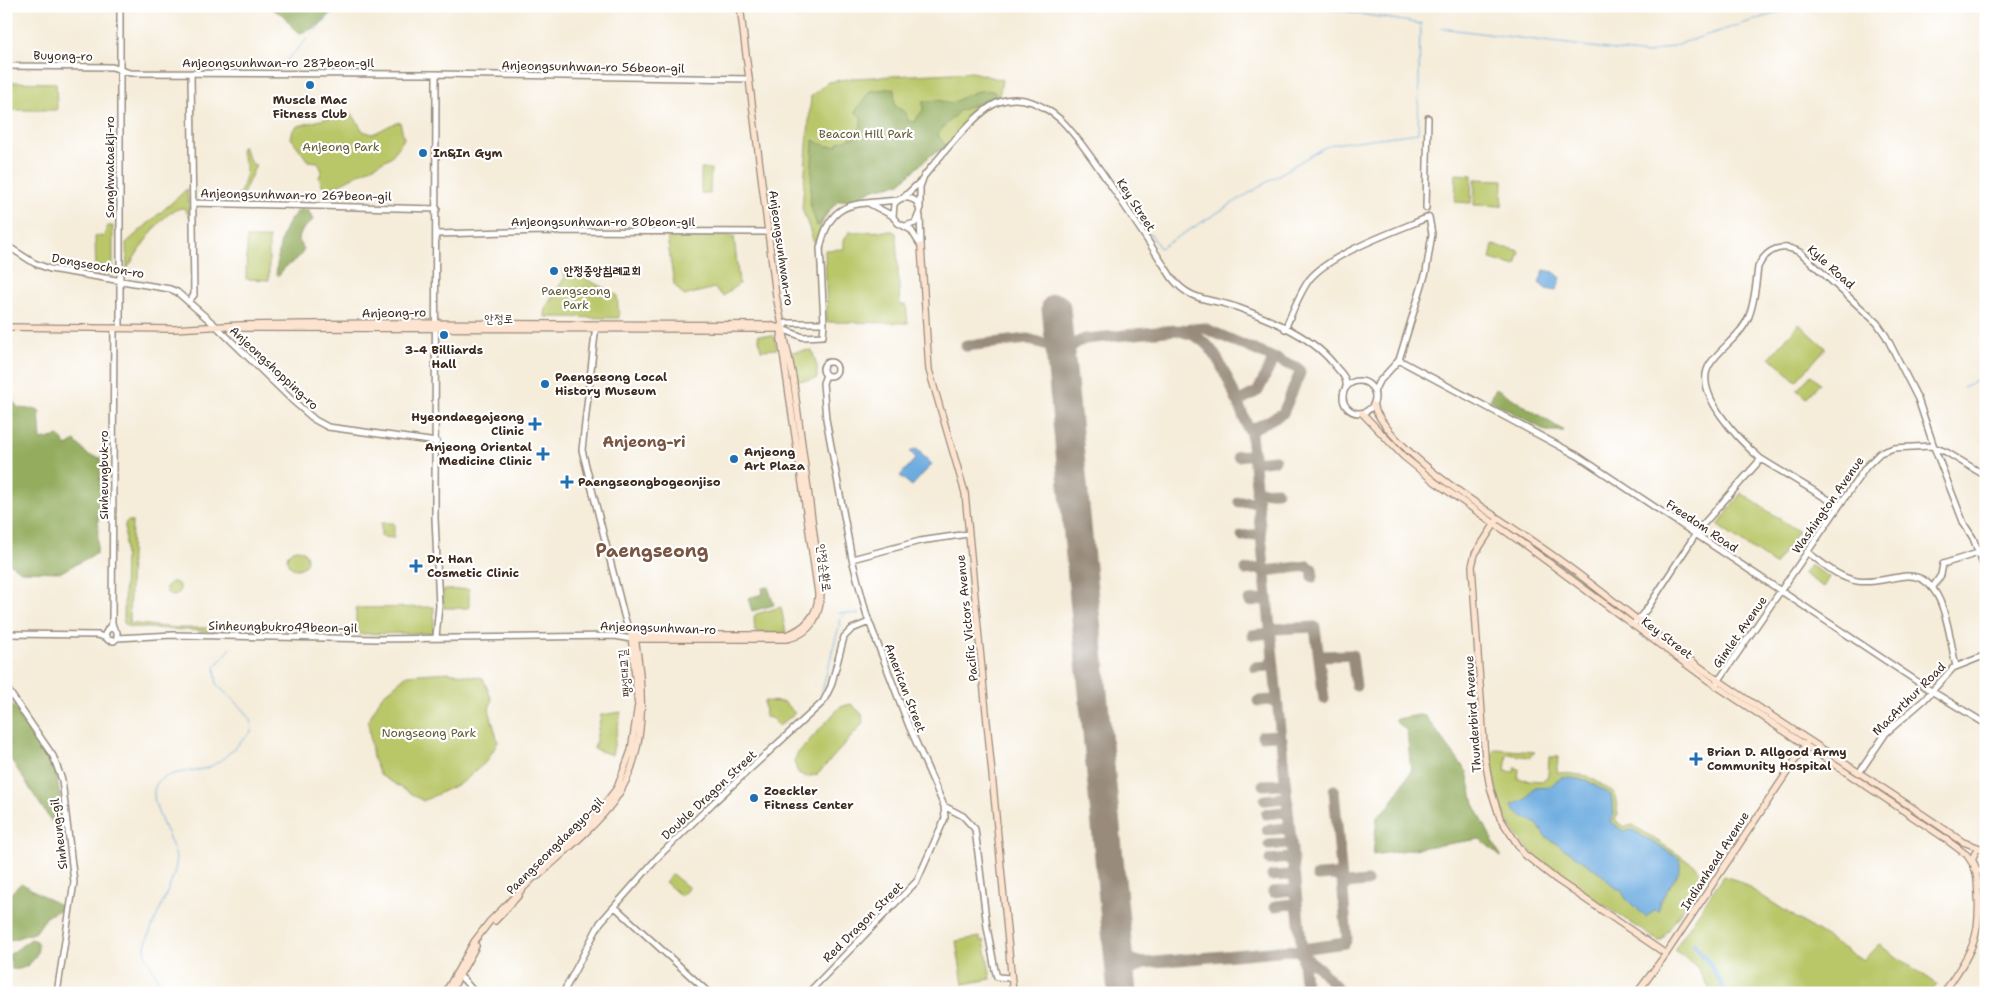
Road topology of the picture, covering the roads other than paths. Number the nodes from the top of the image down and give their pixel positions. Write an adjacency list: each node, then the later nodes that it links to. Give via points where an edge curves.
1 (120, 6): 4 (street, Songhwataekji-ro)
2 (740, 6): 7 (main road, Anjeongsunhwan-ro)
3 (6, 66): 4 (street, Buyong-ro, via 112,67)
4 (120, 70): 5 (street, Anjeongsunhwan-ro 287beon-gil, via 130,73); 23 (street, Songhwataekji-ro)
5 (191, 73): 6 (street, Anjeongsunhwan-ro 287beon-gil); 11 (street, Anjeongsunhwan-ro 267beon-gil)
6 (436, 74): 7 (street, Anjeongsunhwan-ro 56beon-gil); 15 (street)
7 (749, 79): 19 (main road, Anjeongsunhwan-ro)
8 (1428, 118): 14 (street)
9 (923, 178): 10 (street, Key Street); 13 (street); 32 (street, Key Street, via 987,108 1000,101 1016,99 1037,104 1060,119 1082,144 1183,291 1239,308)
10 (901, 199): 12 (street); 13 (street, via 912,199); 17 (street, via 893,207)
11 (194, 203): 15 (street, Anjeongsunhwan-ro 267beon-gil); 24 (street, via 194,295)
12 (869, 203): 17 (street); 25 (street, via 849,206 824,228 820,248)
13 (920, 208): 16 (street)
14 (1426, 208)
15 (437, 209): 20 (street)
16 (920, 214): 18 (street, via 915,223); 22 (street)
17 (893, 217): 18 (street)
18 (905, 226): 22 (street)
19 (768, 232): 20 (street, Anjeongsunhwan-ro 80beon-gil); 31 (main road, Anjeongsunhwan-ro)
20 (438, 234): 27 (street)
21 (6, 245): 23 (street, Dongseochon-ro, via 50,269)
22 (921, 246): 50 (main road, Pacific Victors Avenue, via 929,370 965,493)
23 (120, 280): 24 (street, Dongseochon-ro, via 170,289); 30 (street, Songhwataekji-ro)
24 (189, 301): 26 (street, Dongseochon-ro)
25 (824, 323): 31 (street, via 786,323); 31 (street, via 823,336 803,337)
26 (216, 326): 27 (main road, Anjeong-ro); 30 (main road, Anjeong-ro); 43 (street, Anjeongshopping-ro, via 315,420 327,426)
27 (437, 326): 29 (main road, Anjeong-ro); 43 (street)
28 (6, 327): 30 (main road, Anjeong-ro)
29 (596, 327): 31 (main road, Anjeong-ro, via 770,325); 64 (street, via 582,450 627,626)
30 (117, 328): 61 (street, Sinheungbuk-ro)
31 (782, 329): 64 (main road, 안정순환로, via 818,593 813,614 802,629 786,635); 64 (main road, Anjeongsunhwan-ro, via 793,377 820,577 822,596 819,612 804,632 780,640)
32 (1285, 329): 33 (street, via 1306,285 1316,273 1358,247 1429,217 1432,234 1426,272); 35 (street, Key Street, via 1320,348)
33 (1399, 360): 37 (street); 51 (street, Freedom Road, via 1578,456)
34 (826, 375): 54 (street, American Street, via 824,406)
35 (1345, 379): 36 (street); 39 (street)
36 (1352, 382): 38 (street); 39 (street)
37 (1378, 383): 38 (street); 40 (street)
38 (1369, 384): 40 (street)
39 (1346, 386): 42 (street, via 1342,395 1344,405 1352,412)
40 (1374, 392): 41 (street)
41 (1373, 405): 42 (street); 48 (main road, Key Street, via 1392,433 1423,463)
42 (1362, 413): 49 (main road, Key Street, via 1418,470)
43 (436, 442): 63 (street, via 439,606)
44 (1934, 447): 45 (street, Kyle Road, via 1918,399 1883,330 1801,253 1784,247 1770,251 1761,260 1749,316 1710,363 1705,376 1706,385 1726,423); 46 (street); 47 (street, Washington Avenue, via 1894,448 1880,453); 53 (street, Kyle Road)
45 (1761, 458): 47 (street, Kyle Road); 51 (street)
46 (1986, 476)
47 (1839, 506): 52 (street, Washington Avenue)
48 (1499, 517): 49 (main road, Thunderbird Avenue); 58 (main road, Key Street)
49 (1494, 524): 60 (main road, Key Street); 80 (main road, Thunderbird Avenue, via 1475,554 1472,566 1485,758 1500,818 1515,844 1538,868)
50 (968, 534): 54 (street, via 920,541); 82 (main road, Pacific Victors Avenue)
51 (1696, 534): 57 (street, Freedom Road); 58 (street)
52 (1807, 552): 56 (street, via 1854,581 1914,576); 57 (street, Washington Avenue)
53 (1978, 553): 55 (street, Kyle Road); 56 (street, via 1943,564)
54 (852, 559): 59 (street, American Street)
55 (1986, 572)
56 (1933, 587): 66 (street, via 1942,607)
57 (1781, 590): 67 (street, Gimlet Avenue); 69 (street, Freedom Road)
58 (1638, 620): 60 (street); 67 (main road, Key Street)
59 (869, 622): 74 (street, American Street, via 924,764); 79 (street, Double Dragon Street, via 852,629 844,637 831,686 823,702 689,826)
60 (1633, 625): 67 (main road, Key Street)
61 (111, 633): 62 (street, Sinheungbukro49beon-gil); 63 (street, Sinheungbukro49beon-gil, via 128,636)
62 (6, 634)
63 (436, 637): 64 (street, Anjeongsunhwan-ro)
64 (633, 637): 81 (main road, 팽성대교길, via 638,705 631,751 614,793 592,820 490,921); 81 (main road, Paengseongdaegyo-gil, via 643,693 636,751 626,779 606,810 495,921)
65 (1986, 655): 66 (street, MacArthur Road)
66 (1956, 666): 69 (street, MacArthur Road)
67 (1717, 683): 71 (main road, Key Street); 72 (main road, Key Street)
68 (6, 687): 83 (street, Sinheung-gil, via 53,756 62,780 74,882)
69 (1933, 692): 70 (street, Freedom Road); 73 (street, MacArthur Road, via 1886,733)
70 (1986, 724)
71 (1809, 739): 72 (main road, Indianhead Avenue); 73 (main road, Key Street)
72 (1805, 746): 76 (main road, Key Street, via 1968,855); 80 (main road, Indianhead Avenue)
73 (1859, 773): 75 (main road, Key Street, via 1963,842)
74 (944, 806): 82 (street, via 963,816 975,829 995,970 997,977); 89 (street, Red Dragon Street, via 945,818 917,881)
75 (1984, 847): 76 (main road, via 1973,855)
76 (1973, 865): 77 (main road, Key Street); 78 (main road)
77 (1985, 873): 78 (main road)
78 (1977, 884): 92 (main road, via 1979,910 1975,944)
79 (615, 907): 87 (street, Double Dragon Street, via 600,923); 88 (street)
80 (1666, 954): 91 (main road, Indianhead Avenue)
81 (458, 975): 84 (main road); 85 (main road, Paengseongdaegyo-gil); 86 (street)
82 (1011, 978): 90 (main road, Pacific Victors Avenue)
83 (57, 993)
84 (446, 993)
85 (450, 993)
86 (475, 993)
87 (563, 993)
88 (709, 993)
89 (808, 993)
90 (1013, 993)
91 (1637, 993)
92 (1944, 993)

